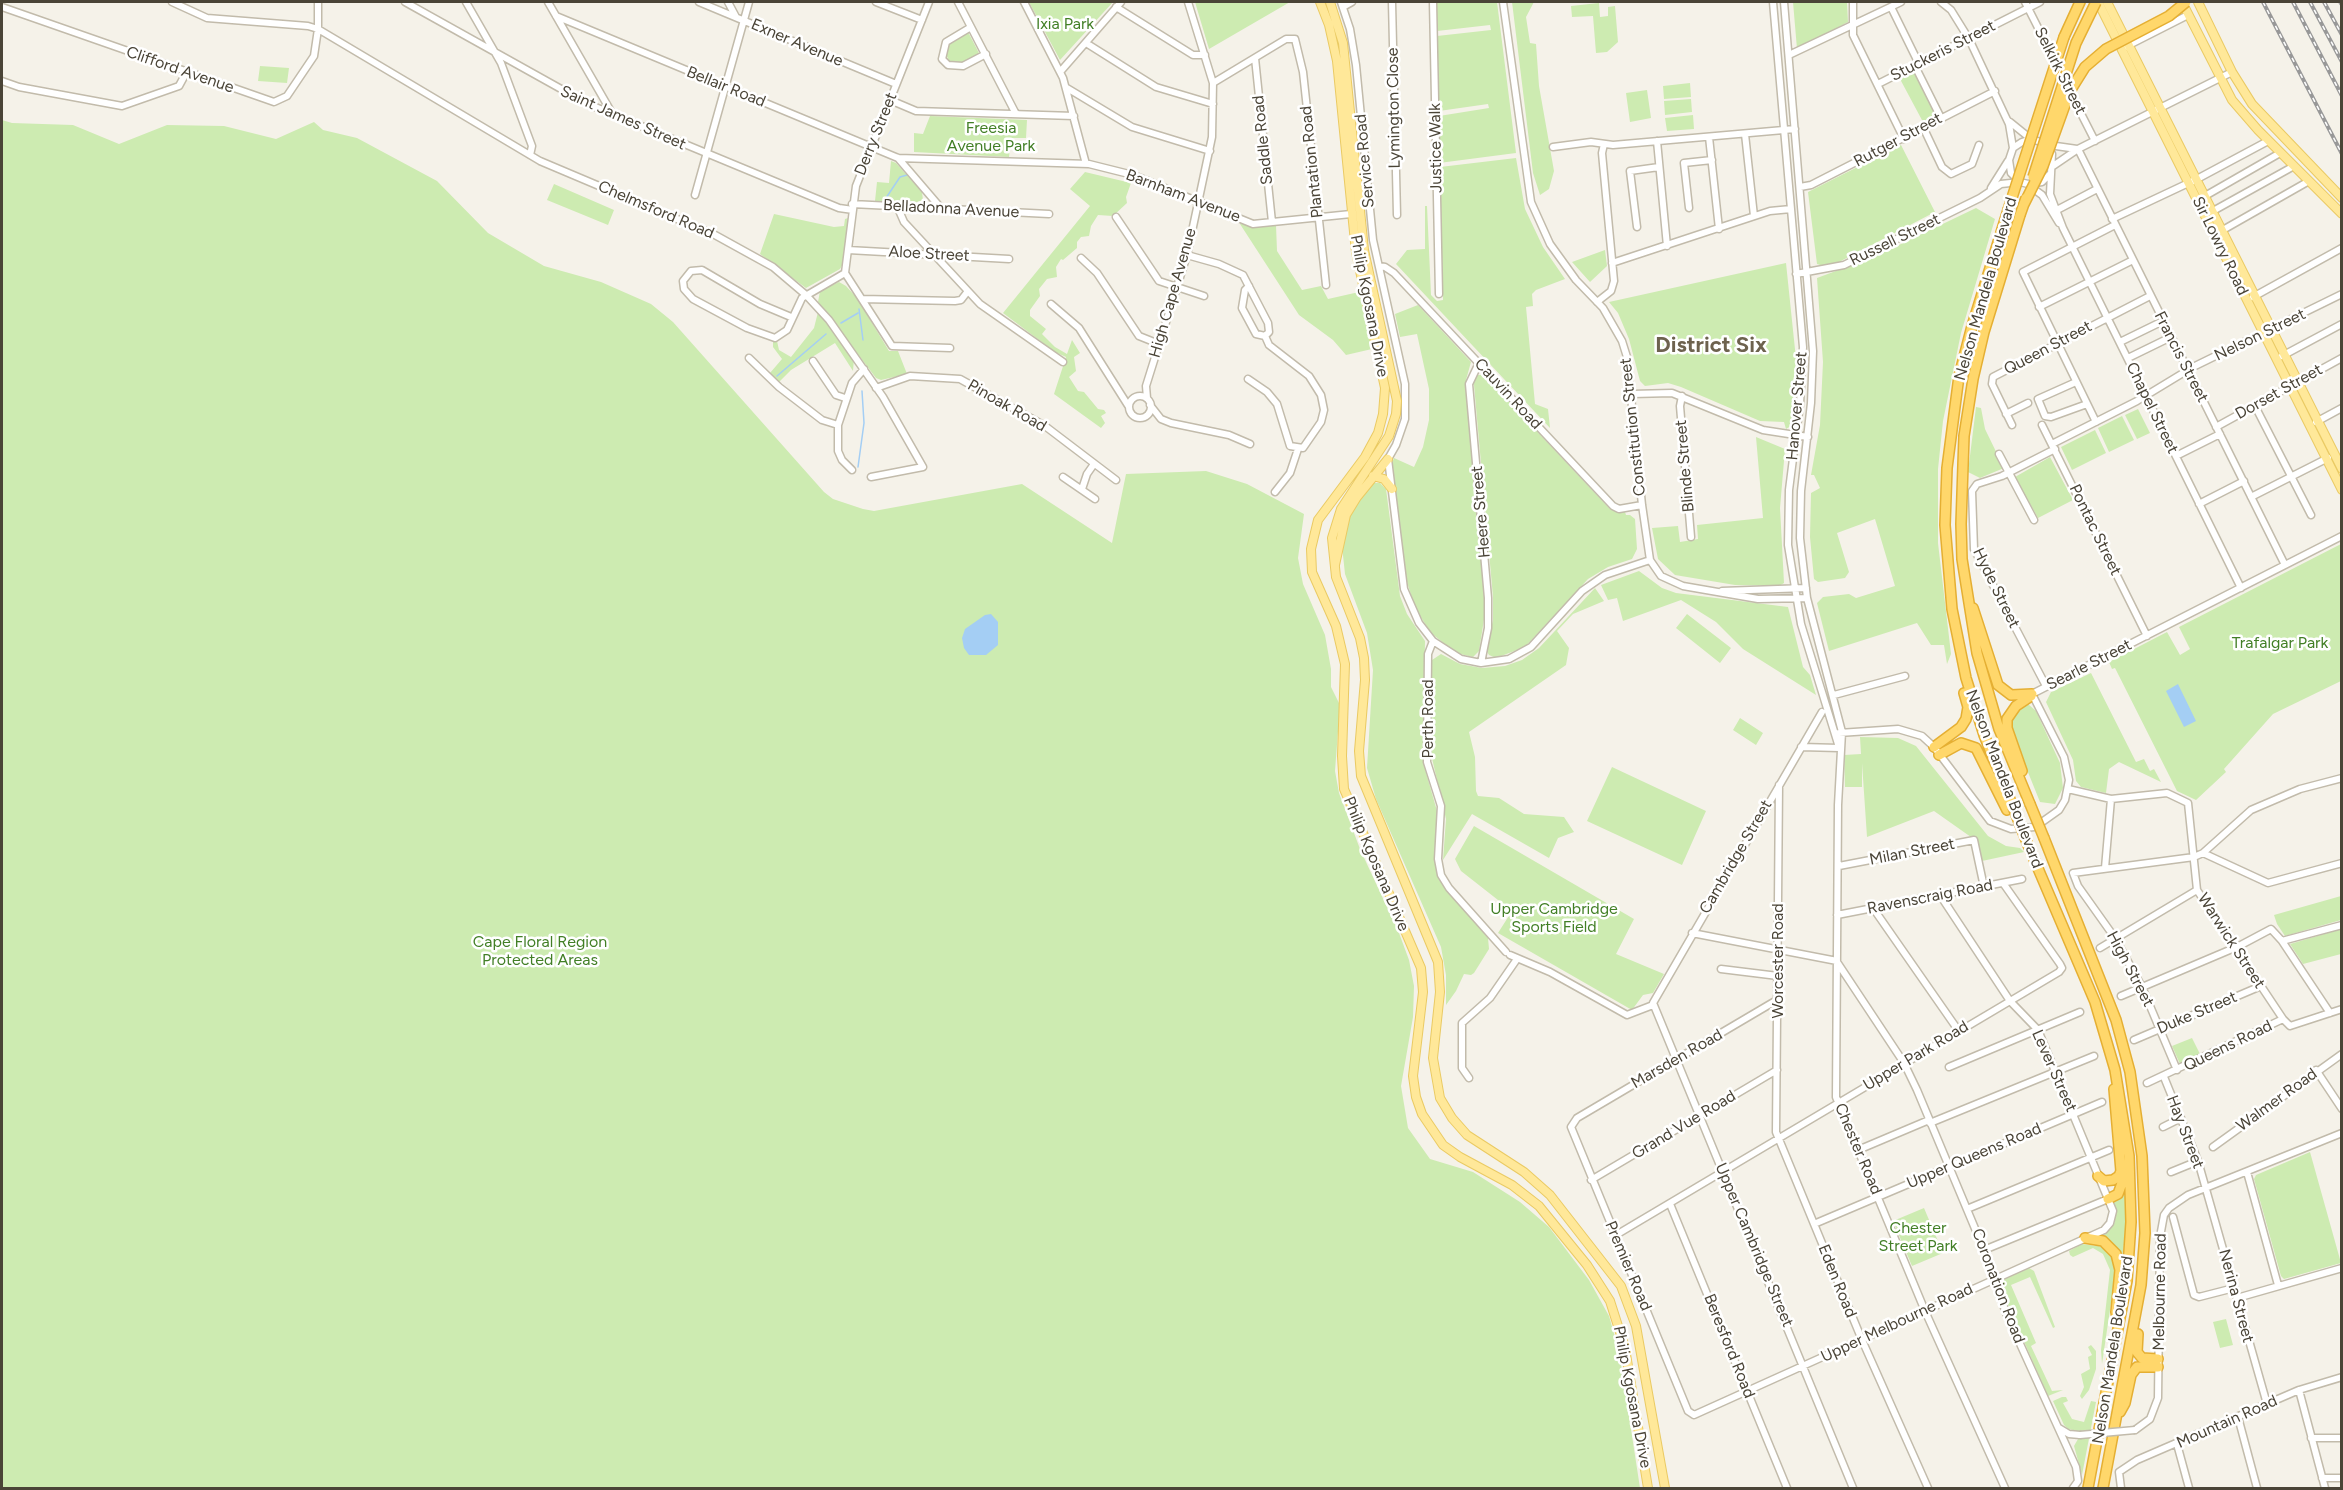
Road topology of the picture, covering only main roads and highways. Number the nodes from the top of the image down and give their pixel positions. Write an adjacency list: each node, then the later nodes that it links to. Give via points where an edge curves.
1 (1320, 2): 32 (main road, Philip Kgosana Drive, via 1336,61 1358,260 1384,377 1381,423 1371,446 1318,520 1311,549 1312,572 1336,626 1345,664 1344,789 1421,968 1424,992 1413,1076 1422,1114 1443,1145 1512,1185 1539,1206 1587,1265 1610,1301 1625,1348)
2 (1330, 2): 20 (main road, Philip Kgosana Drive, via 1343,43 1364,250 1397,401 1393,426 1382,450 1338,517 1332,538)
3 (2080, 2): 21 (highway, Nelson Mandela Boulevard, bridge, via 2064,37 2008,210 1972,326 1954,406 1945,525)
4 (2097, 2): 8 (main road, Sir Lowry Road); 11 (highway, Nelson Mandela Boulevard, bridge, via 2076,43)
5 (2107, 2): 8 (main road, Sir Lowry Road)
6 (2184, 2): 11 (highway, bridge, via 2169,16 2106,49 2085,67 2070,91 2043,166); 12 (main road, via 2232,99 2268,141)
7 (2198, 2): 10 (main road, via 2232,72 2263,117)
8 (2125, 46): 9 (main road, Sir Lowry Road)
9 (2193, 181): 13 (main road, Sir Lowry Road); 13 (main road, Sir Lowry Road, via 2213,211)
10 (2342, 198)
11 (2024, 204): 19 (highway, Nelson Mandela Boulevard, bridge, via 1984,332 1969,399 1961,492)
12 (2342, 214)
13 (2218, 232): 15 (main road, Sir Lowry Road, via 2255,296); 18 (main road, Sir Lowry Road, via 2247,300)
14 (1388, 459): 16 (main road)
15 (2342, 469)
16 (1373, 476): 17 (main road, via 1384,479); 20 (main road, via 1346,515)
17 (1392, 489)
18 (2342, 490)
19 (1962, 559): 22 (highway, Nelson Mandela Boulevard, via 1972,630 1987,691 1999,729); 22 (highway, via 1974,612 1998,685 2011,695 2032,694 2010,712 2007,728)
20 (1334, 569): 33 (main road, Philip Kgosana Drive, via 1364,658 1361,776 1438,962 1440,992 1433,1058 1440,1098 1467,1135 1524,1172 1550,1195 1621,1286 1636,1326)
21 (1952, 609): 23 (highway, Nelson Mandela Boulevard, via 1971,695); 23 (highway, via 1952,634 1968,707 1966,719 1937,751 1961,743 1976,748)
22 (2032, 803): 28 (highway, Nelson Mandela Boulevard, bridge, via 2108,996 2130,1072 2142,1156)
23 (2010, 808): 24 (highway, Nelson Mandela Boulevard, bridge, via 2095,1002)
24 (2116, 1073): 25 (highway); 30 (highway, Nelson Mandela Boulevard, via 2126,1125 2131,1222)
25 (2121, 1171): 26 (highway, via 2113,1180 2104,1181); 27 (highway, via 2118,1194)
26 (2098, 1176)
27 (2108, 1199)
28 (2145, 1233): 31 (highway, Nelson Mandela Boulevard, via 2137,1311); 31 (highway, via 2146,1289 2137,1344 2142,1358 2158,1363 2137,1367 2131,1375 2125,1403)
29 (2085, 1238): 30 (highway, via 2103,1241 2116,1254 2120,1270 2116,1312)
30 (2119, 1328): 34 (highway, Nelson Mandela Boulevard)
31 (2115, 1422): 35 (highway, Nelson Mandela Boulevard)
32 (1648, 1488)
33 (1665, 1488)
34 (2088, 1488)
35 (2103, 1488)

